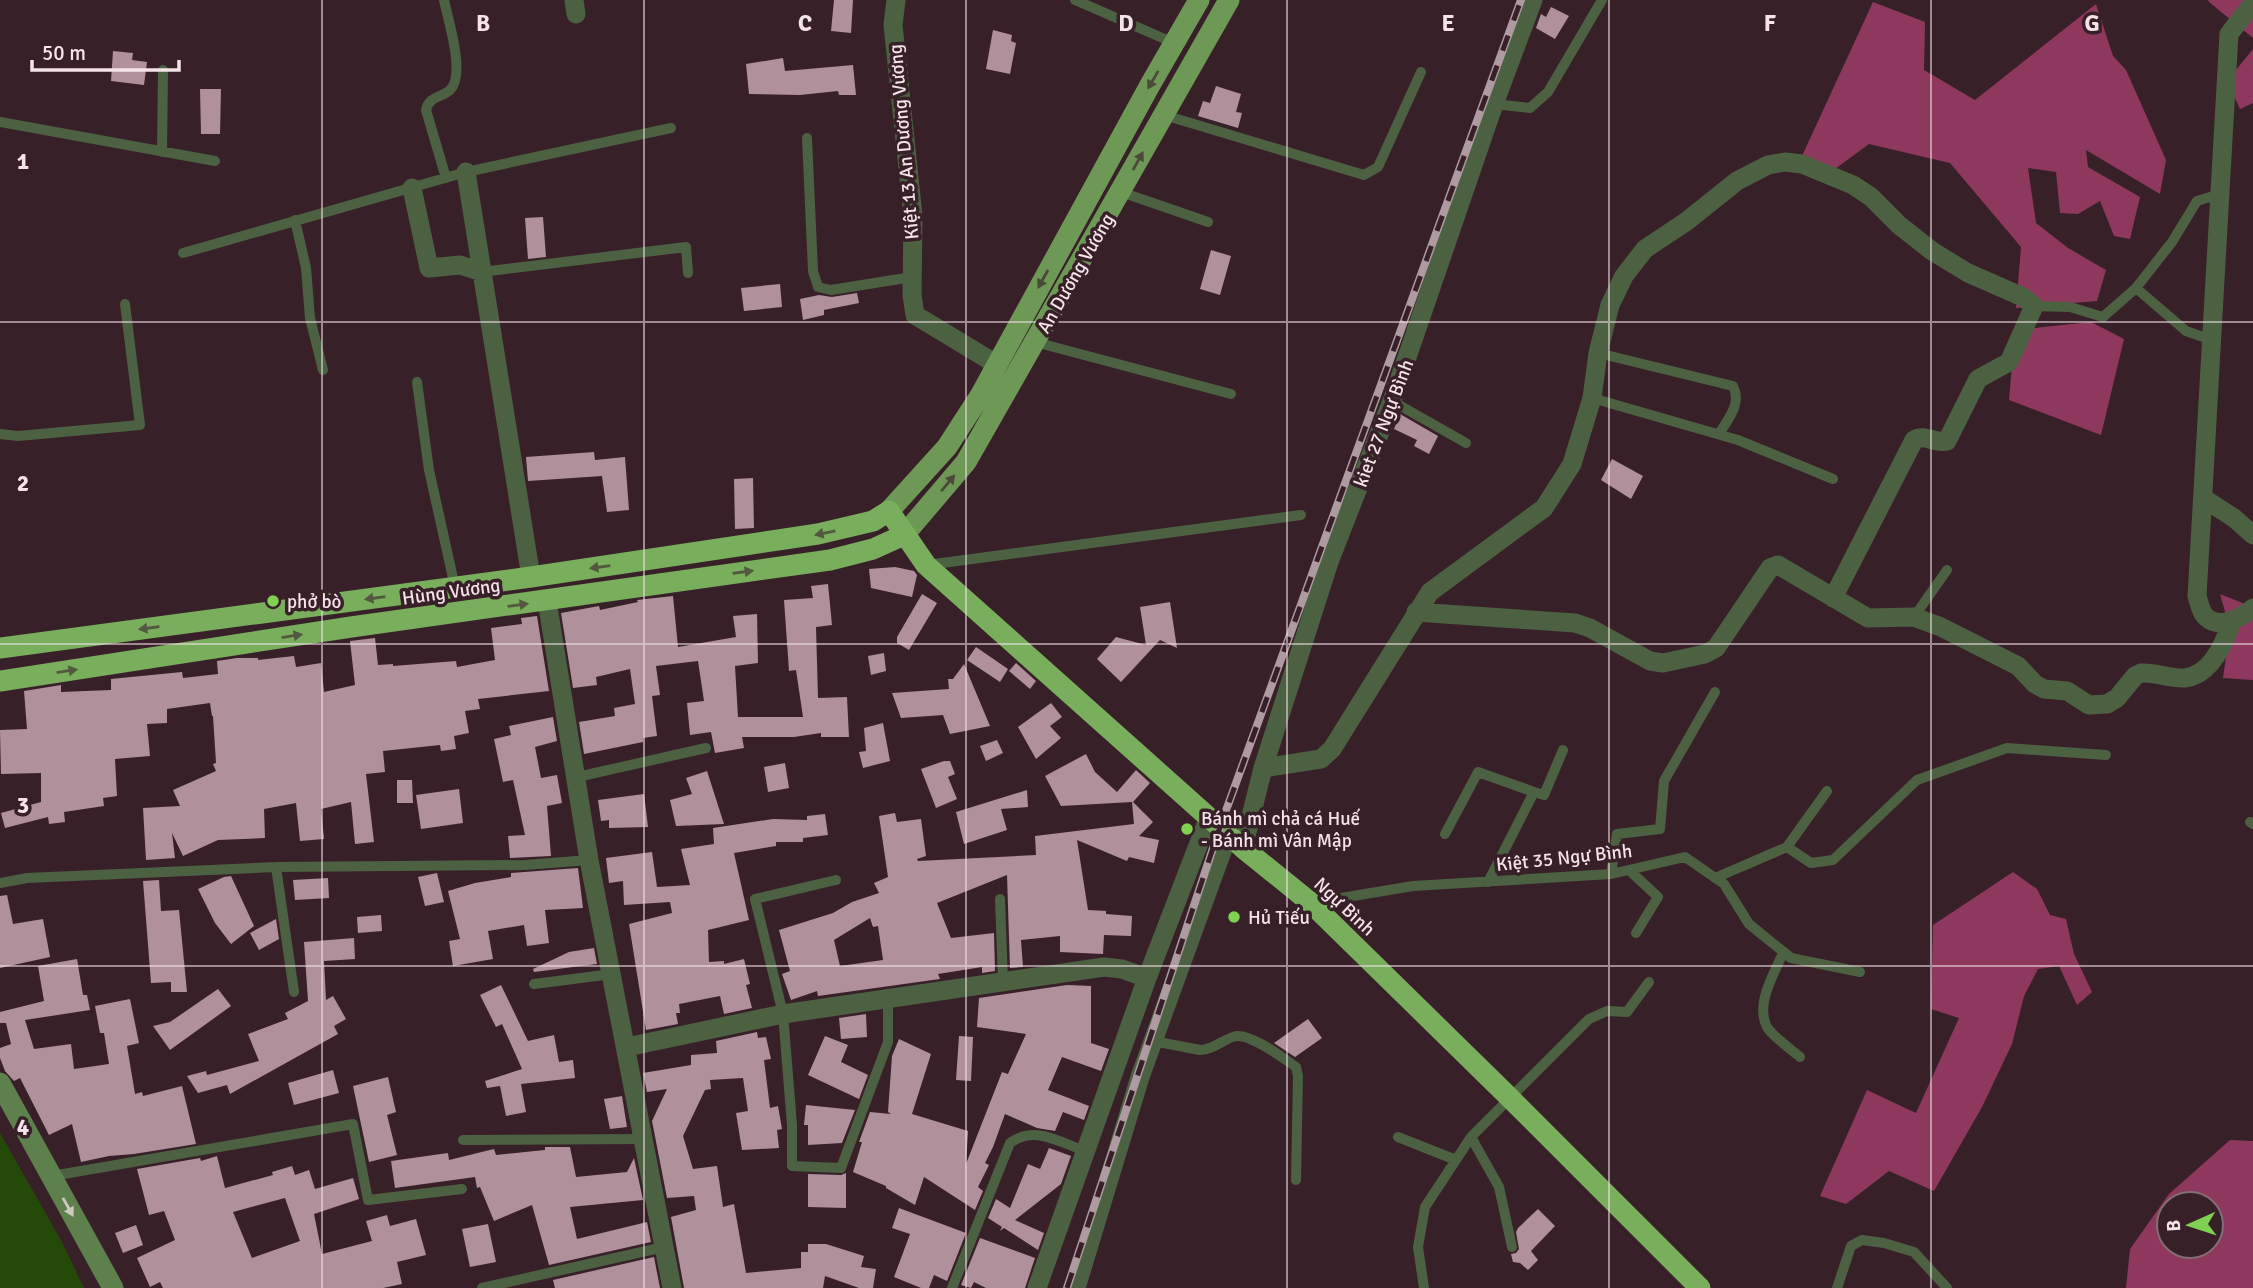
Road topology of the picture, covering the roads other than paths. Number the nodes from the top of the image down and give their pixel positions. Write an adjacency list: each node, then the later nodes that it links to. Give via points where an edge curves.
1 (444, 0): 20 (lane, via 457,74 450,91 431,100 426,110)
2 (896, 0): 29 (street, Kiệt 13 An Dương Vương, via 893,25 913,216)
3 (1075, 0): 9 (lane)
4 (1199, 0): 9 (main road, An Dương Vương)
5 (1229, 0): 13 (main road, An Dương Vương)
6 (1533, 0): 12 (street, kiet 27 Ngự Bình)
7 (1602, 0): 12 (lane, via 1548,92 1530,108)
8 (2253, 3): 23 (street, via 2229,34)
9 (1174, 43): 36 (main road, An Dương Vương, one-way to 36)
10 (163, 70): 17 (lane)
11 (1422, 72): 13 (lane, via 1378,167 1364,174)
12 (1494, 104): 41 (street, kiet 27 Ngự Bình)
13 (1164, 115): 22 (main road, An Dương Vương, one-way to 13)
14 (0, 122): 17 (lane)
15 (671, 128): 19 (lane)
16 (807, 138): 29 (lane, via 813,271 818,287)
17 (162, 152): 18 (lane)
18 (215, 161)
19 (467, 172): 20 (lane); 27 (street)
20 (446, 178): 21 (lane)
21 (412, 188): 24 (lane); 27 (street, via 429,268 460,265)
22 (1121, 192): 25 (lane); 34 (main road, An Dương Vương)
23 (2220, 194): 30 (lane, via 2197,201); 33 (street)
24 (295, 220): 26 (lane); 37 (lane)
25 (1208, 222)
26 (183, 253)
27 (482, 272): 28 (lane, via 686,247); 53 (street)
28 (688, 273)
29 (912, 277): 36 (street, Kiệt 13 An Dương Vương, via 915,315)
30 (2136, 288): 32 (lane, via 2103,317 2070,307); 33 (lane, via 2186,331)
31 (125, 304): 42 (lane, via 140,425)
32 (2034, 306): 35 (street, via 1932,251 1853,185 1802,164 1785,162 1737,181 1645,249 1624,276 1611,304); 55 (street, via 2009,362 1978,379 1947,441 1914,440)
33 (2212, 340): 46 (street)
34 (1035, 342): 39 (lane); 49 (main road, An Dương Vương, one-way to 34, via 965,462)
35 (1598, 353): 40 (street); 43 (lane, via 1733,386 1737,403)
36 (996, 363): 47 (main road, An Dương Vương, via 947,447)
37 (323, 370)
38 (417, 382): 54 (lane, via 429,470)
39 (1231, 394)
40 (1592, 398): 43 (lane); 58 (street, via 1572,464 1544,508 1430,592)
41 (1392, 401): 44 (lane); 67 (street, kiet 27 Ngự Bình, via 1329,562)
42 (0, 434)
43 (1719, 434): 45 (lane)
44 (1466, 443)
45 (1833, 479)
46 (2203, 498): 50 (street); 60 (street, via 2197,596 2204,616 2216,622)
47 (889, 511): 49 (highway, Ngự Bình); 53 (highway, Hùng Vương, one-way to 53, via 873,522 818,534)
48 (1301, 515): 51 (lane)
49 (904, 535): 51 (highway, Ngự Bình); 56 (highway, Hùng Vương, one-way to 49, via 830,560)
50 (2253, 535)
51 (926, 565): 71 (highway, Ngự Bình)
52 (1947, 570): 59 (lane)
53 (531, 577): 54 (highway, Hùng Vương)
54 (456, 587): 61 (highway, Hùng Vương, one-way to 61)
55 (1833, 598): 58 (street, via 1778,565 1770,568 1716,648 1663,663 1636,655 1575,624); 59 (street, via 1868,618)
56 (547, 601): 62 (highway, Hùng Vương, one-way to 56); 68 (street)
57 (2253, 608): 60 (street)
58 (1416, 612): 67 (street, via 1332,748 1321,759)
59 (1914, 617): 60 (street, via 2018,666 2044,689 2067,691 2090,705 2117,698 2141,673 2185,678 2198,674 2225,643)
60 (2232, 621)
61 (0, 648)
62 (0, 681)
63 (1715, 692): 78 (lane, via 1664,781 1660,830 1617,834)
64 (706, 748): 68 (lane)
65 (1563, 750): 70 (lane, via 1544,795)
66 (2106, 755): 74 (lane, via 2007,747 1917,780 1833,859 1811,863)
67 (1263, 768): 73 (street, kiet 27 Ngự Bình)
68 (577, 777): 75 (street)
69 (1827, 791): 74 (lane)
70 (1534, 792): 72 (lane, via 1478,772); 81 (lane)
71 (1209, 817): 73 (highway, Ngự Bình); 89 (street)
72 (1445, 834)
73 (1236, 842): 84 (highway, Ngự Bình); 96 (street, kiet 27 Ngự Bình)
74 (1787, 847): 79 (lane)
75 (589, 860): 76 (lane); 88 (street)
76 (276, 867): 82 (lane); 93 (lane)
77 (1629, 870): 78 (lane, Kiệt 35 Ngự Bình); 79 (lane, Kiệt 35 Ngự Bình, via 1685,857); 85 (lane, via 1658,897)
78 (1611, 874): 81 (lane, Kiệt 35 Ngự Bình)
79 (1715, 878): 86 (lane, Kiệt 35 Ngự Bình, via 1724,884 1749,925)
80 (836, 880): 95 (lane, via 755,899)
81 (1488, 882): 84 (lane, Kiệt 35 Ngự Bình, via 1413,886)
82 (0, 883)
83 (1000, 899): 90 (lane)
84 (1311, 903): 100 (highway, Ngự Bình)
85 (1636, 933)
86 (1783, 953): 87 (lane, Kiệt 35 Ngự Bình); 98 (lane, via 1763,1007 1767,1027)
87 (1860, 972)
88 (612, 974): 92 (lane); 97 (street)
89 (1147, 978): 90 (street, via 1104,967); 105 (street)
90 (1003, 981): 94 (street)
91 (1649, 982): 100 (lane, via 1627,1012 1607,1012 1589,1019)
92 (534, 984)
93 (294, 992)
94 (888, 997): 95 (street); 95 (lane, via 888,1042 841,1168 792,1166)
95 (783, 1014): 97 (street)
96 (1153, 1041): 108 (lane, via 1207,1050 1236,1036 1248,1037 1296,1067); 117 (street, kiet 27 Ngự Bình)
97 (627, 1047): 103 (street)
98 (1800, 1057)
99 (0, 1083): 107 (street)
100 (1509, 1097): 102 (lane); 119 (highway, Ngự Bình)
101 (1398, 1137): 106 (lane)
102 (1471, 1137): 106 (lane); 111 (lane, via 1500,1187)
103 (644, 1139): 104 (lane); 110 (street)
104 (463, 1140)
105 (1085, 1151): 115 (lane, via 1037,1134 1022,1135 1010,1143); 116 (street)
106 (1456, 1160): 118 (lane, via 1425,1207 1418,1247)
107 (51, 1177): 109 (lane, via 353,1124 368,1200); 112 (street, one-way to 112)
108 (1296, 1180)
109 (462, 1189)
110 (665, 1247): 113 (lane); 114 (street)
111 (1512, 1247)
112 (113, 1288)
113 (482, 1288)
114 (672, 1288)
115 (953, 1288)
116 (1037, 1288)
117 (1076, 1288)
118 (1424, 1288)
119 (1700, 1288)
120 (1837, 1288): 121 (lane, via 1851,1246 1861,1240 1913,1252)
121 (1947, 1288)

